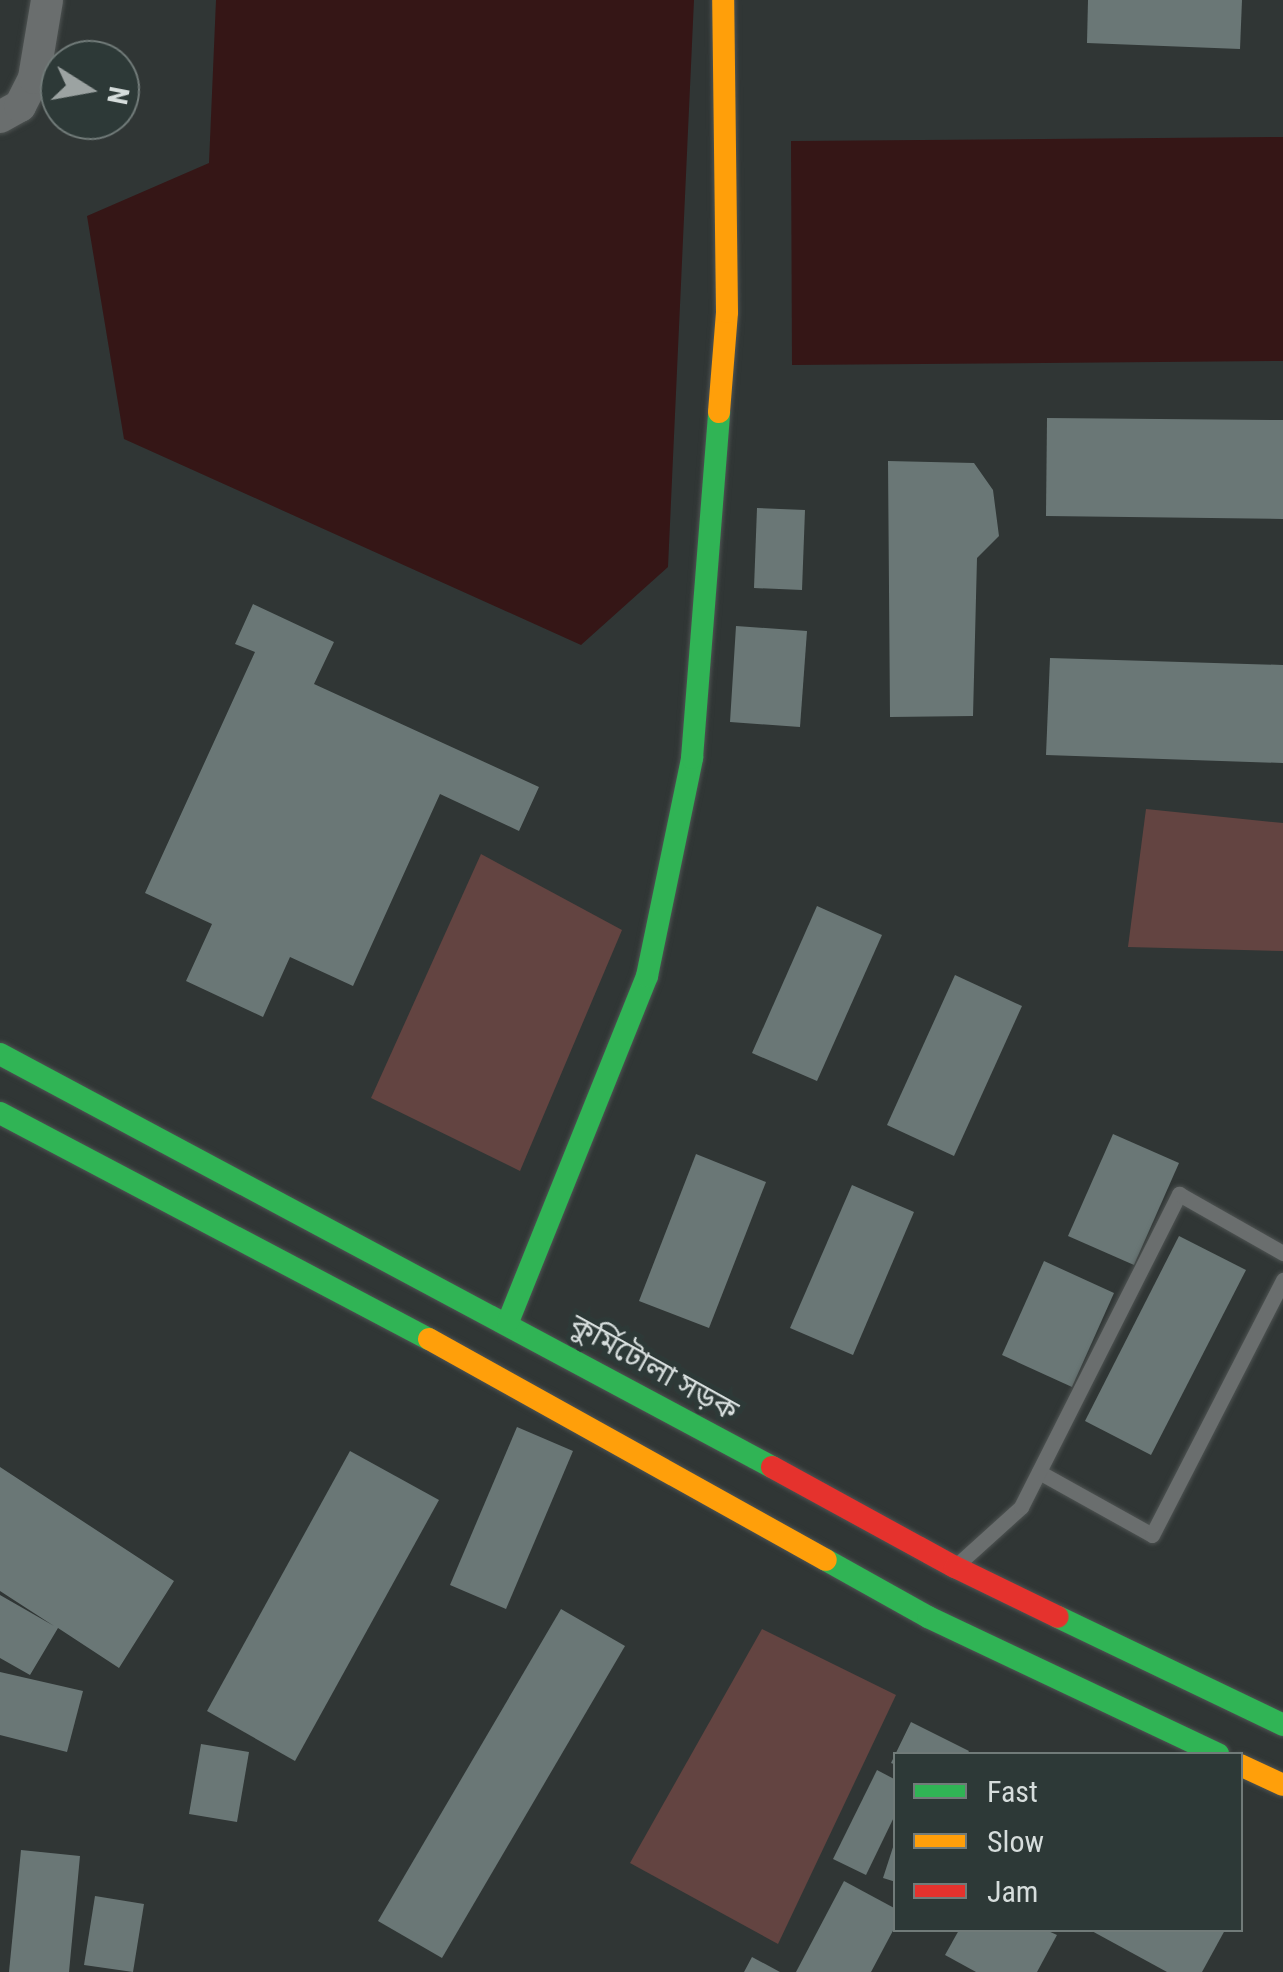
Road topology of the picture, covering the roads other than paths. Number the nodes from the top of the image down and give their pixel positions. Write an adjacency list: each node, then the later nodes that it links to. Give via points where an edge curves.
1 (47, 0): 3 (street, via 34,78 20,106)
2 (722, 0): 8 (main road, via 727,312 692,758 647,976)
3 (0, 116)
4 (0, 1054): 8 (main road, কুর্মিটোলা সড়ক)
5 (0, 1113): 12 (main road, via 456,1354 928,1617)
6 (1283, 1253): 9 (lane, via 1179,1194)
7 (1283, 1280): 9 (lane, via 1152,1535)
8 (508, 1322): 10 (main road, কুর্মিটোলা সড়ক)
9 (1039, 1472): 10 (lane, via 1022,1507)
10 (955, 1567): 11 (main road, কুর্মিটোলা সড়ক)
11 (1283, 1725)
12 (1214, 1752)
13 (1243, 1766): 14 (main road)
14 (1283, 1785)

